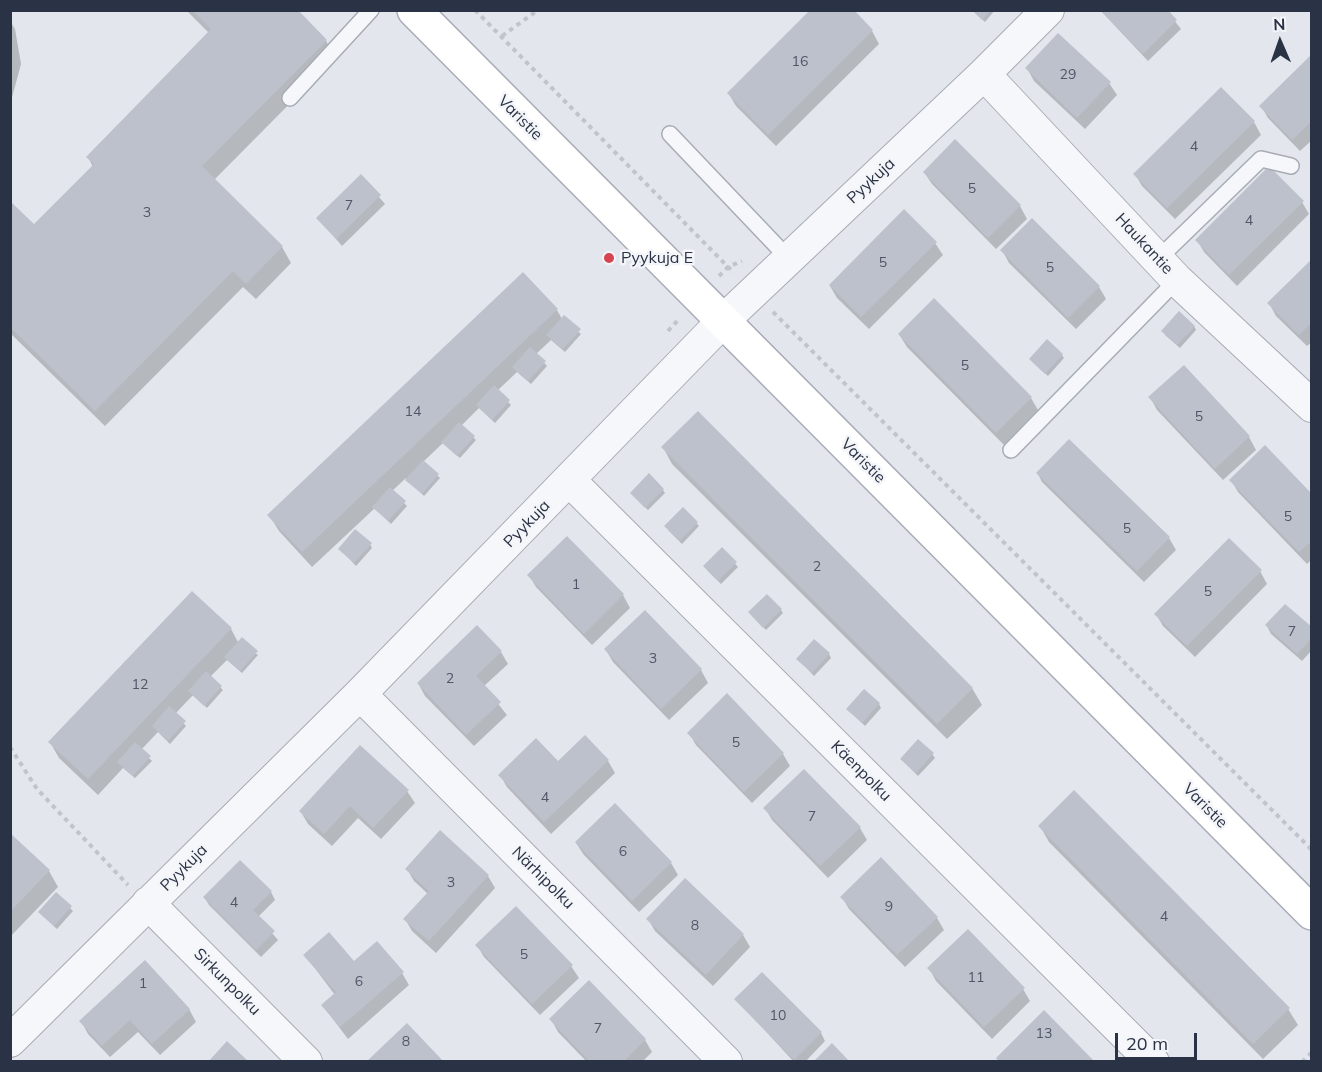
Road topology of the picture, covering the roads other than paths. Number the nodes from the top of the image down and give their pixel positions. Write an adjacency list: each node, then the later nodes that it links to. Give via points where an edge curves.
1 (371, 10): 5 (lane)
2 (414, 10): 10 (street, Varistie)
3 (1048, 10): 4 (street, Pyykuja)
4 (984, 74): 8 (street, Pyykuja); 9 (street, Haukantie)
5 (290, 98)
6 (669, 135): 8 (lane)
7 (1291, 166): 9 (lane, via 1261,159)
8 (789, 259): 10 (street, Pyykuja)
9 (1168, 269): 11 (street, Haukantie); 12 (lane)
10 (724, 320): 13 (street, Pyykuja); 16 (street, Varistie)
11 (1311, 406)
12 (1011, 450)
13 (569, 480): 14 (street, Pyykuja); 20 (street, Käenpolku)
14 (360, 694): 15 (street, Pyykuja); 19 (street, Närhipolku)
15 (140, 896): 17 (street, Pyykuja); 18 (street, Sirkunpolku)
16 (1311, 914)
17 (10, 1041)
18 (306, 1062)
19 (726, 1062)
20 (1153, 1062)

